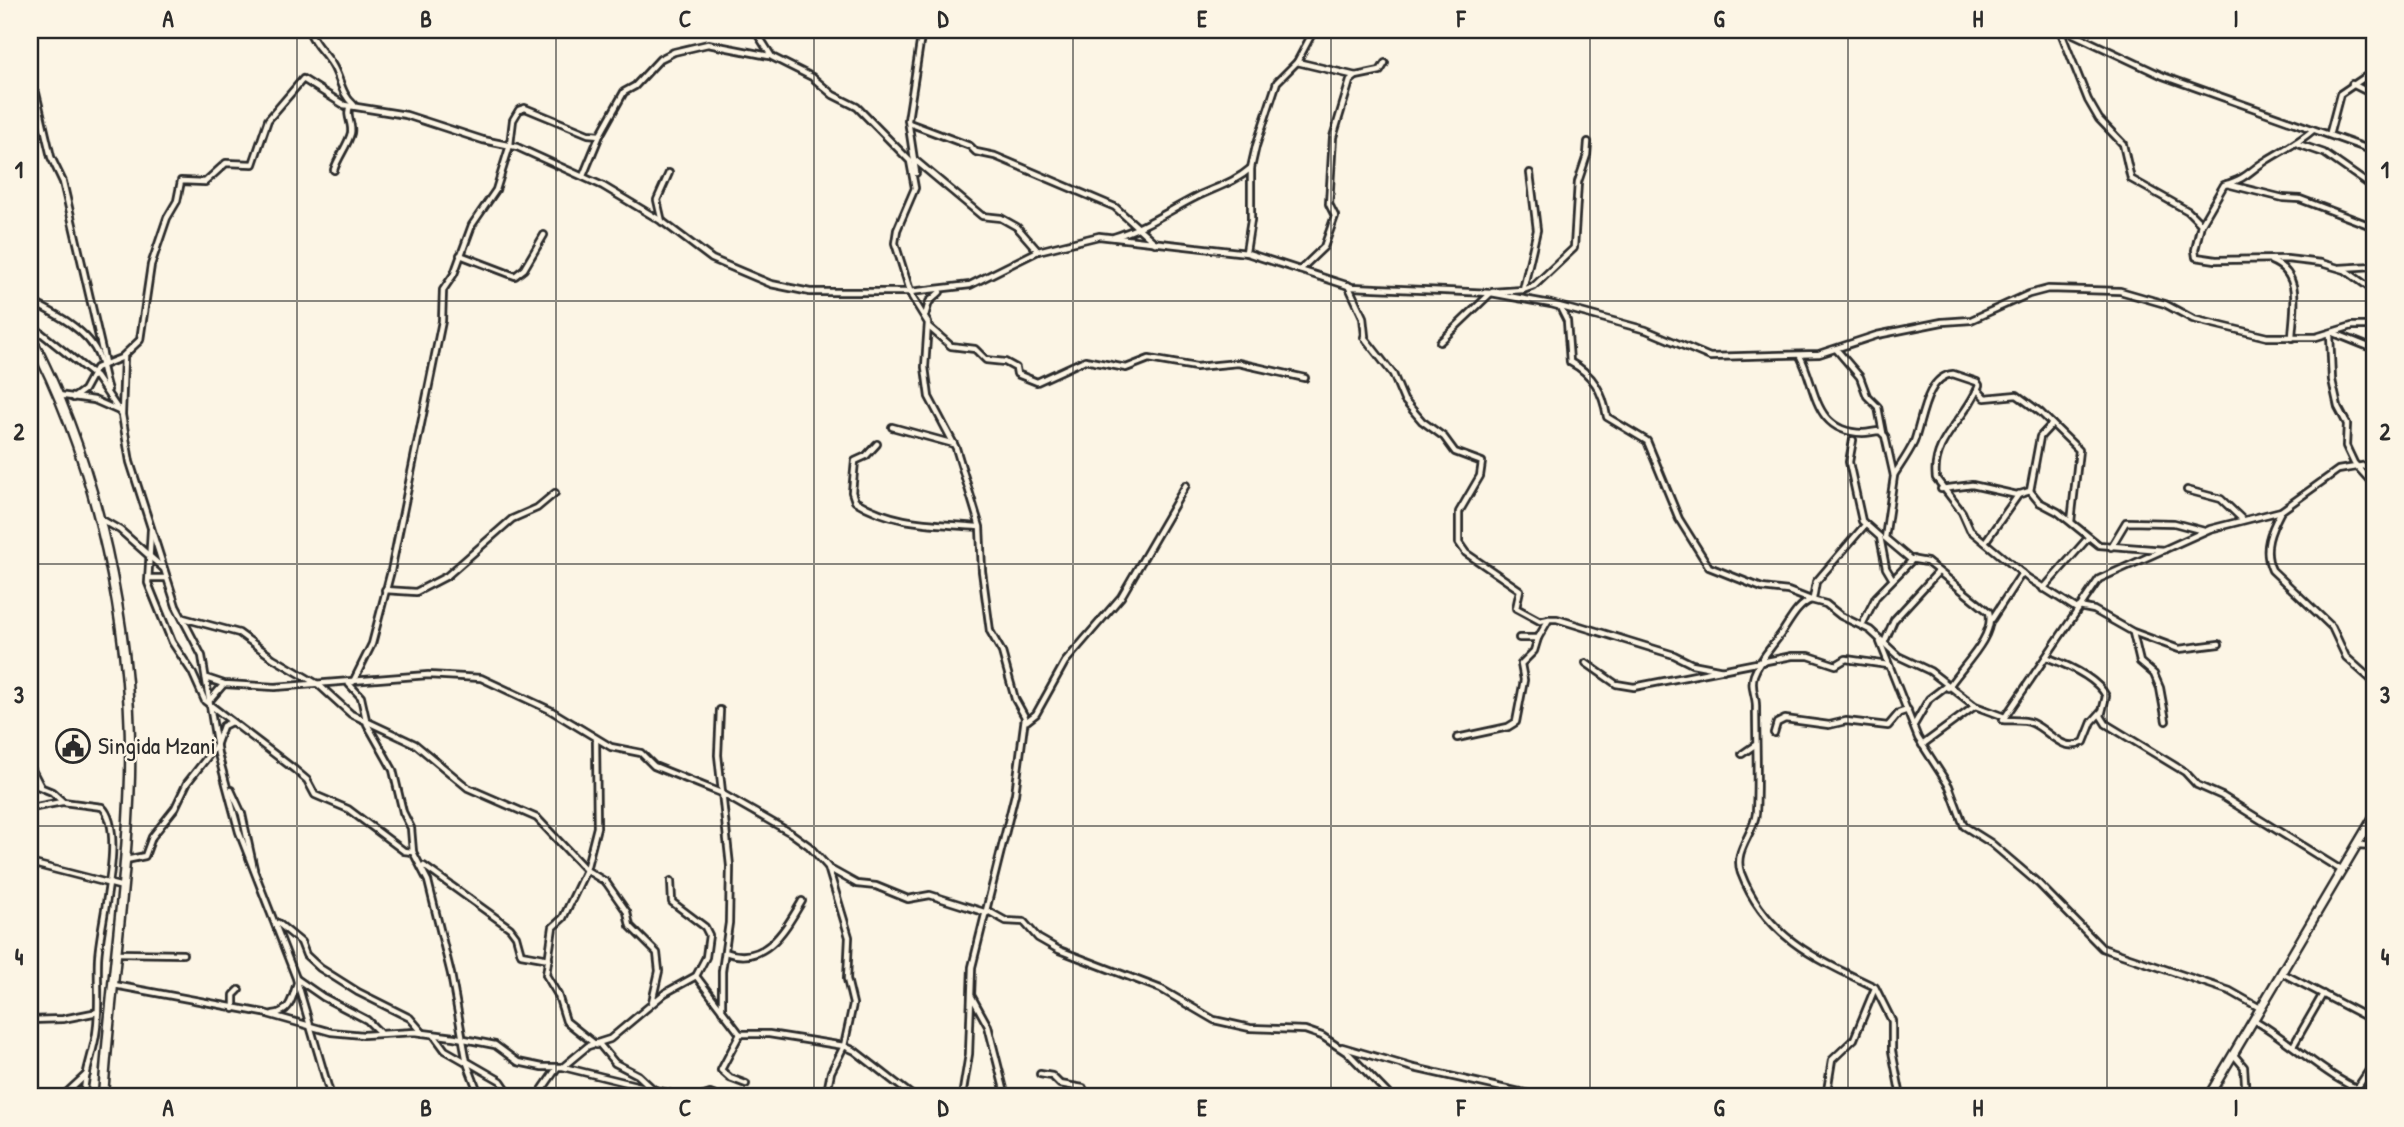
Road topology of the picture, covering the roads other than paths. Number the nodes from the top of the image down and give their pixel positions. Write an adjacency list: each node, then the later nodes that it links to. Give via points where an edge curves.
1 (309, 30): 16 (street)
2 (755, 30): 6 (street)
3 (922, 30): 17 (street)
4 (1314, 30): 7 (street)
5 (2063, 30): 18 (street, via 2163,76); 35 (street, via 2088,100 2123,144 2131,179)
6 (772, 57): 20 (street, via 708,44 674,52 624,92); 31 (street, via 857,107 906,154)
7 (1297, 62): 10 (street); 26 (street, via 1277,82)
8 (1385, 62): 11 (street, via 1380,71)
9 (2374, 71): 13 (street)
10 (1339, 72): 11 (street); 12 (street)
11 (1356, 75): 12 (street)
12 (1349, 83): 47 (street, via 1333,136 1329,204 1335,216 1323,250)
13 (2352, 84): 15 (street); 19 (street, via 2337,98)
14 (36, 93): 68 (street, via 51,157 63,182)
15 (2374, 95)
16 (352, 106): 23 (street, via 406,115); 27 (street, via 347,113 351,134); 66 (street, via 301,79 268,120 253,164 228,163 205,182 181,181 151,265 141,336)
17 (909, 123): 25 (street); 36 (street, via 1115,207)
18 (2313, 130): 19 (street); 22 (street)
19 (2330, 132): 24 (street)
20 (600, 135): 23 (street, via 522,108 513,120); 30 (street)
21 (1588, 142): 50 (street, via 1578,182 1574,248 1534,286)
22 (2297, 143): 32 (street, via 2245,178); 33 (street, via 2324,153)
23 (510, 145): 30 (street); 43 (street, via 496,190 472,225)
24 (2374, 150)
25 (915, 160): 31 (street); 41 (street, via 982,216 1001,218 1017,228)
26 (1251, 168): 36 (street, via 1232,182); 42 (street)
27 (334, 170)
28 (669, 173): 34 (street, via 657,200)
29 (1530, 173): 50 (street, via 1537,230)
30 (583, 176): 34 (street)
31 (915, 178): 52 (street, via 895,238)
32 (2227, 184): 35 (street); 37 (street, via 2300,199)
33 (2374, 188)
34 (663, 222): 52 (street, via 712,258 771,284 824,294)
35 (2202, 224): 44 (street, via 2194,250 2199,258)
36 (1138, 227): 39 (street); 40 (street)
37 (2374, 228)
38 (544, 235): 43 (street, via 515,276)
39 (1114, 237): 40 (street); 41 (street, via 1089,237)
40 (1155, 244): 42 (street)
41 (1038, 251): 49 (street, via 982,280)
42 (1247, 253): 47 (street)
43 (460, 255): 113 (street, via 443,290 442,321)
44 (2267, 260): 46 (street, via 2305,260); 62 (street, via 2283,268 2294,283)
45 (2374, 266): 46 (street)
46 (2340, 268): 51 (street)
47 (1300, 270): 48 (street)
48 (1348, 285): 53 (street); 117 (street, via 1363,317 1365,336 1393,373 1404,400 1455,452 1482,462 1480,477 1459,512 1460,544 1520,590 1516,608 1540,621)
49 (944, 290): 52 (street); 56 (street, via 931,298)
50 (1523, 290): 53 (street)
51 (2374, 291)
52 (910, 292): 56 (street)
53 (1491, 293): 55 (street); 63 (street)
54 (30, 300): 68 (street, via 73,326)
55 (1559, 306): 67 (street, via 1646,330 1710,357); 114 (street, via 1567,321 1570,362 1588,373 1605,399 1607,417 1647,440 1679,519 1708,565 1762,588)
56 (925, 317): 59 (street)
57 (30, 324): 69 (street)
58 (2374, 326): 60 (street, via 2352,326)
59 (928, 327): 70 (street, via 951,346 975,349 986,360 1006,362 1017,374 1038,382 1084,360 1126,368 1149,359 1196,367 1238,363); 81 (street, via 925,367 929,397)
60 (2332, 333): 62 (street); 65 (street); 83 (street, via 2336,402 2347,424 2346,446)
61 (30, 336): 73 (highway)
62 (2292, 338): 64 (street, via 2244,334 2120,291 2048,289 1971,320 1908,328)
63 (1440, 342)
64 (1836, 349): 67 (street); 78 (street, via 1878,407)
65 (2374, 349)
66 (124, 356): 68 (street); 75 (street)
67 (1800, 356): 78 (street, via 1821,412 1845,428)
68 (103, 364): 69 (street); 72 (street)
69 (91, 373): 72 (street); 74 (street, via 84,390)
70 (1305, 378)
71 (1978, 389): 76 (street, via 1985,398 2017,395); 84 (street, via 1977,382 1959,374 1937,381 1912,445); 87 (street, via 1942,443 1935,475)
72 (109, 393): 75 (street)
73 (57, 395): 74 (street); 93 (highway)
74 (73, 398): 75 (street, via 94,400)
75 (120, 413): 97 (street, via 130,462)
76 (2052, 424): 89 (street, via 2040,437); 95 (street, via 2079,453)
77 (892, 427): 81 (street)
78 (1883, 433): 84 (street)
79 (1853, 440): 96 (street, via 1849,462)
80 (877, 444): 98 (street, via 855,461 855,501 920,525)
81 (955, 444): 98 (street)
82 (2374, 464): 83 (street)
83 (2358, 468): 86 (street); 92 (street, via 2332,473)
84 (1894, 476): 105 (street, via 1884,535)
85 (1185, 485): 145 (street, via 1118,603 1077,645 1036,714)
86 (2374, 485)
87 (1941, 489): 91 (street, via 1972,485); 101 (street, via 1962,512 1970,530)
88 (2187, 490): 94 (street, via 2221,499)
89 (2030, 491): 91 (street); 95 (street)
90 (555, 494): 113 (street, via 512,519 447,576 416,592)
91 (2019, 494): 101 (street)
92 (2281, 511): 94 (street); 132 (street, via 2269,537 2272,570 2326,621 2346,657)
93 (97, 517): 104 (street); 165 (highway, via 124,638 130,773)
94 (2243, 520): 99 (street)
95 (2071, 522): 100 (street)
96 (1865, 525): 111 (street, via 1880,537); 114 (street, via 1816,582)
97 (152, 526): 104 (street); 106 (street)
98 (980, 527): 145 (street, via 990,631)
99 (2204, 531): 102 (street, via 2186,525 2126,522); 103 (street)
100 (2088, 538): 102 (street); 112 (street)
101 (1985, 542): 108 (street)
102 (2110, 547): 103 (street)
103 (2164, 550): 115 (street, via 2099,579)
104 (151, 555): 106 (street); 109 (street)
105 (1913, 559): 107 (street, via 1927,562); 111 (street)
106 (164, 569): 110 (street)
107 (1938, 572): 118 (street, via 1986,608); 124 (street, via 1894,620)
108 (2022, 573): 112 (street); 118 (street)
109 (149, 578): 110 (street); 137 (street, via 172,642)
110 (166, 578): 116 (street)
111 (1892, 578): 119 (street)
112 (2043, 589): 115 (street)
113 (385, 590): 133 (street, via 372,644)
114 (1812, 600): 119 (street); 128 (street, via 1796,612)
115 (2078, 608): 120 (street, via 2094,610); 126 (street)
116 (183, 618): 131 (street, via 202,656); 135 (street, via 239,633)
117 (1549, 619): 122 (street); 130 (street)
118 (1991, 621): 136 (street)
119 (1861, 625): 123 (street)
120 (2133, 632): 125 (street, via 2183,650); 143 (street, via 2140,662 2154,674 2160,688)
121 (1519, 638): 122 (street)
122 (1538, 638): 149 (street, via 1530,656 1522,660 1524,680 1516,722)
123 (1879, 639): 124 (street); 129 (street)
124 (1884, 644): 136 (street, via 1907,662 1930,671)
125 (2219, 644)
126 (2046, 657): 141 (street, via 2103,690 2106,696); 142 (street, via 2008,715)
127 (1586, 663): 130 (street, via 1616,684 1634,687)
128 (1759, 663): 129 (street, via 1805,656 1836,665 1846,659); 130 (street); 151 (street, via 1752,681)
129 (1889, 665): 139 (street)
130 (1725, 671)
131 (206, 678): 134 (street); 137 (street)
132 (2374, 682)
133 (350, 683): 135 (street); 146 (street, via 361,697); 150 (street, via 428,675 474,676 550,710)
134 (224, 684): 135 (street); 137 (street)
135 (319, 685): 146 (street, via 341,708)
136 (1947, 687): 138 (street); 147 (street, via 1929,699)
137 (210, 703): 144 (street); 153 (street)
138 (1975, 706): 142 (street); 152 (street)
139 (1908, 709): 147 (street); 148 (street, via 1888,726 1785,719 1777,723)
140 (720, 710): 158 (street)
141 (2101, 712): 142 (street, via 2084,742 2071,746 2032,723); 170 (street, via 2106,724 2185,772 2197,785)
142 (1997, 716)
143 (2166, 721)
144 (232, 722): 153 (street, via 223,726); 164 (street, via 307,780 315,795 348,809 404,851)
145 (1026, 722): 175 (street, via 1016,794)
146 (367, 724): 164 (street, via 393,770 411,828); 169 (street, via 415,744 468,788 539,820)
147 (1913, 726): 152 (street)
148 (1774, 733)
149 (1457, 738)
150 (596, 739): 158 (street, via 641,753 660,769); 169 (street, via 597,827)
151 (1755, 745): 154 (street); 185 (street, via 1756,816 1739,856 1747,886 1771,922 1800,949)
152 (1922, 745): 190 (street, via 1949,786 1963,825 2039,884 2093,941 2108,951 2230,991)
153 (216, 746): 165 (street, via 152,837 146,854); 176 (street, via 239,832 263,900)
154 (1742, 754)
155 (30, 766): 157 (street)
156 (30, 783): 157 (street)
157 (41, 786): 159 (street)
158 (721, 793): 168 (street, via 791,833); 178 (street, via 730,866)
159 (63, 802): 160 (street); 172 (street, via 98,805 108,813)
160 (36, 807)
161 (2374, 816): 162 (main road)
162 (2357, 845): 163 (street); 170 (main road)
163 (2374, 846)
164 (413, 852): 167 (street)
165 (126, 860): 173 (highway)
166 (30, 863): 172 (street)
167 (423, 866): 180 (street, via 510,928 521,954); 199 (street)
168 (828, 867): 175 (street, via 857,884 908,898 930,895); 207 (street, via 849,943 846,979 853,1004)
169 (586, 870): 180 (street, via 563,918 553,928); 189 (street, via 606,882 627,912 630,926 657,953 659,971)
170 (2341, 870): 181 (main road)
171 (671, 881): 182 (street, via 672,902 709,935 706,957)
172 (108, 884): 173 (street); 193 (street, via 98,960)
173 (124, 887): 177 (highway)
174 (802, 901): 178 (street, via 773,944 747,956)
175 (987, 912): 188 (street, via 972,967); 209 (street, via 1006,921 1024,922 1038,938 1059,950 1161,989 1214,1020 1250,1028 1305,1030)
176 (276, 921): 183 (street); 201 (street, via 300,940 310,959 324,971 410,1017)
177 (118, 953): 179 (street); 184 (highway)
178 (725, 953): 192 (street)
179 (183, 954)
180 (549, 959): 206 (street, via 547,979 558,995 564,1017)
181 (2281, 973): 187 (street); 190 (main road)
182 (696, 976): 189 (street); 192 (street)
183 (297, 980): 194 (street, via 286,1010); 198 (street); 200 (street, via 367,1020)
184 (113, 984): 191 (street); 222 (highway)
185 (1875, 987): 237 (street, via 1856,1035 1832,1060); 238 (street, via 1892,1021 1892,1051)
186 (239, 990): 191 (street, via 234,995)
187 (2323, 994): 197 (street); 208 (street)
188 (971, 996): 232 (street); 233 (street, via 988,1026)
189 (652, 1002): 206 (street)
190 (2260, 1008): 196 (main road)
191 (234, 1009): 194 (street)
192 (722, 1011): 202 (street)
193 (98, 1012): 195 (street); 214 (street)
194 (268, 1014): 198 (street)
195 (30, 1020)
196 (2253, 1020): 208 (street); 210 (main road)
197 (2374, 1021)
198 (309, 1025): 200 (street, via 331,1032); 223 (street)
199 (461, 1029): 204 (street); 205 (street)
200 (381, 1033): 201 (street)
201 (424, 1034): 203 (street)
202 (740, 1034): 207 (street); 216 (street, via 721,1070)
203 (433, 1035): 204 (street); 211 (street, via 445,1050)
204 (451, 1036): 205 (street)
205 (462, 1040): 211 (street); 213 (street, via 495,1045 518,1062)
206 (597, 1045): 213 (street); 218 (street)
207 (844, 1046): 230 (street, via 831,1072); 231 (street)
208 (2293, 1046): 217 (street)
209 (1341, 1048): 235 (street); 236 (street)
210 (2233, 1054): 239 (main road); 240 (street, via 2244,1067)
211 (467, 1062): 224 (street); 225 (street, via 501,1081)
212 (2374, 1063): 217 (street)
213 (560, 1067): 218 (street); 226 (street)
214 (86, 1074): 220 (street); 221 (street)
215 (1040, 1074): 234 (street, via 1083,1088)
216 (746, 1084)
217 (2357, 1088): 219 (street)
218 (655, 1090): 227 (street)
219 (2374, 1094)
220 (62, 1097)
221 (84, 1097)
222 (103, 1097)
223 (331, 1097)
224 (480, 1097)
225 (512, 1097)
226 (537, 1097)
227 (684, 1097)
228 (701, 1097): 229 (street)
229 (718, 1097)
230 (826, 1097)
231 (914, 1097)
232 (962, 1097)
233 (1006, 1097)
234 (1086, 1097)
235 (1391, 1097)
236 (1542, 1097)
237 (1826, 1097)
238 (1901, 1097)
239 (2208, 1097)
240 (2246, 1097)
241 (2311, 1097): 242 (street)
242 (2317, 1097)

